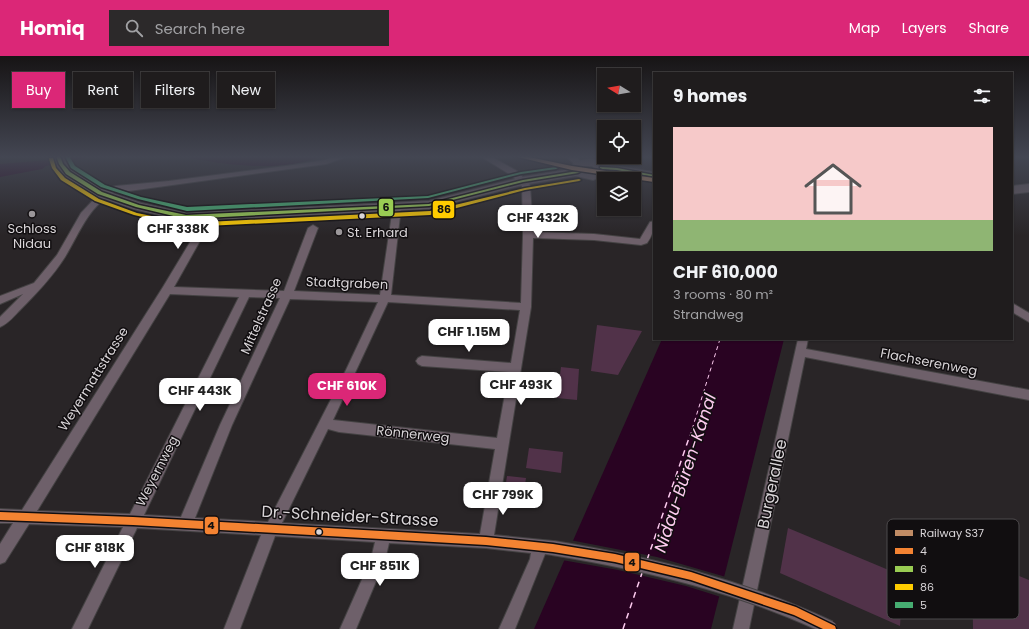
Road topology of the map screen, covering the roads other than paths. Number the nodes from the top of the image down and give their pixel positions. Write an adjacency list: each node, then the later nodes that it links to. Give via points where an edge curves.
1 (84, 183): 7 (main road)
2 (178, 183): 7 (street, via 116,189)
3 (516, 183): 8 (main road, via 429,205)
4 (524, 183): 12 (street, via 527,190)
5 (1029, 188): 6 (main road)
6 (1013, 190)
7 (102, 194): 9 (main road, via 174,215); 13 (street, via 90,205 61,256)
8 (397, 207): 9 (main road); 17 (street)
9 (210, 216): 14 (street, Weyermattstrasse)
10 (653, 226): 12 (street, via 644,241 640,242 594,237)
11 (313, 228): 16 (street, Mittelstrasse)
12 (528, 235): 19 (street)
13 (37, 285): 18 (street); 22 (street)
14 (167, 290): 15 (street, Stadtgraben); 31 (street, Weyermattstrasse)
15 (246, 293): 16 (street, Stadtgraben); 32 (street, Weyernweg)
16 (286, 295): 17 (street, Stadtgraben); 33 (street, Mittelstrasse, via 226,425)
17 (385, 298): 19 (street, Stadtgraben); 28 (street)
18 (0, 300)
19 (526, 307): 26 (street)
20 (1013, 309): 21 (street)
21 (1029, 318)
22 (0, 323)
23 (803, 340): 24 (street, Burgerallee)
24 (800, 352): 27 (street, Flachserenweg); 44 (street, Burgerallee)
25 (422, 361): 26 (street)
26 (515, 368): 29 (street)
27 (1029, 395)
28 (325, 423): 29 (street, Rönnerweg); 34 (street)
29 (502, 444): 36 (street)
30 (0, 516): 31 (street, Dr.-Schneider-Strasse)
31 (25, 517): 32 (street, Dr.-Schneider-Strasse); 38 (street, Weyermattstrasse)
32 (133, 521): 33 (street, Dr.-Schneider-Strasse); 40 (street, Weyernweg)
33 (185, 525): 34 (street, Dr.-Schneider-Strasse)
34 (271, 530): 35 (street, Dr.-Schneider-Strasse); 41 (street)
35 (384, 536): 36 (street, Dr.-Schneider-Strasse); 42 (street, via 378,560)
36 (486, 541): 37 (street, Dr.-Schneider-Strasse)
37 (546, 547): 39 (street, Dr.-Schneider-Strasse, bridge, via 615,558 690,576 796,611); 43 (street, via 537,559)
38 (0, 557)
39 (831, 628)
40 (80, 629)
41 (232, 629)
42 (348, 629)
43 (507, 629)
44 (741, 629)

